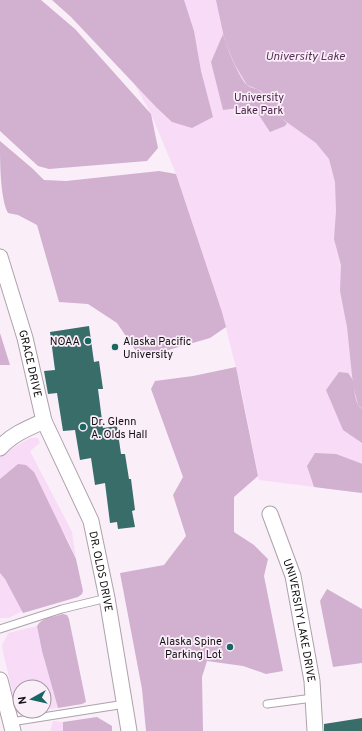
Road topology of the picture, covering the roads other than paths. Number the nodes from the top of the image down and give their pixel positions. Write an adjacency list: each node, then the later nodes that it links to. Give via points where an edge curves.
1 (0, 257): 2 (street, GRACE DRIVE, via 25,338)
2 (44, 421): 3 (street, via 22,431); 5 (street, DR. OLDS DRIVE, via 90,521)
3 (0, 448)
4 (270, 514): 8 (street, UNIVERSITY LAKE DRIVE, via 293,576)
5 (107, 598): 6 (lane); 9 (street, DR. OLDS DRIVE)
6 (0, 629)
7 (0, 680): 11 (street)
8 (313, 698): 10 (lane); 13 (street, UNIVERSITY LAKE DRIVE)
9 (125, 704): 11 (lane); 12 (street, DR. OLDS DRIVE)
10 (267, 704)
11 (12, 726)
12 (129, 731)
13 (315, 731)

